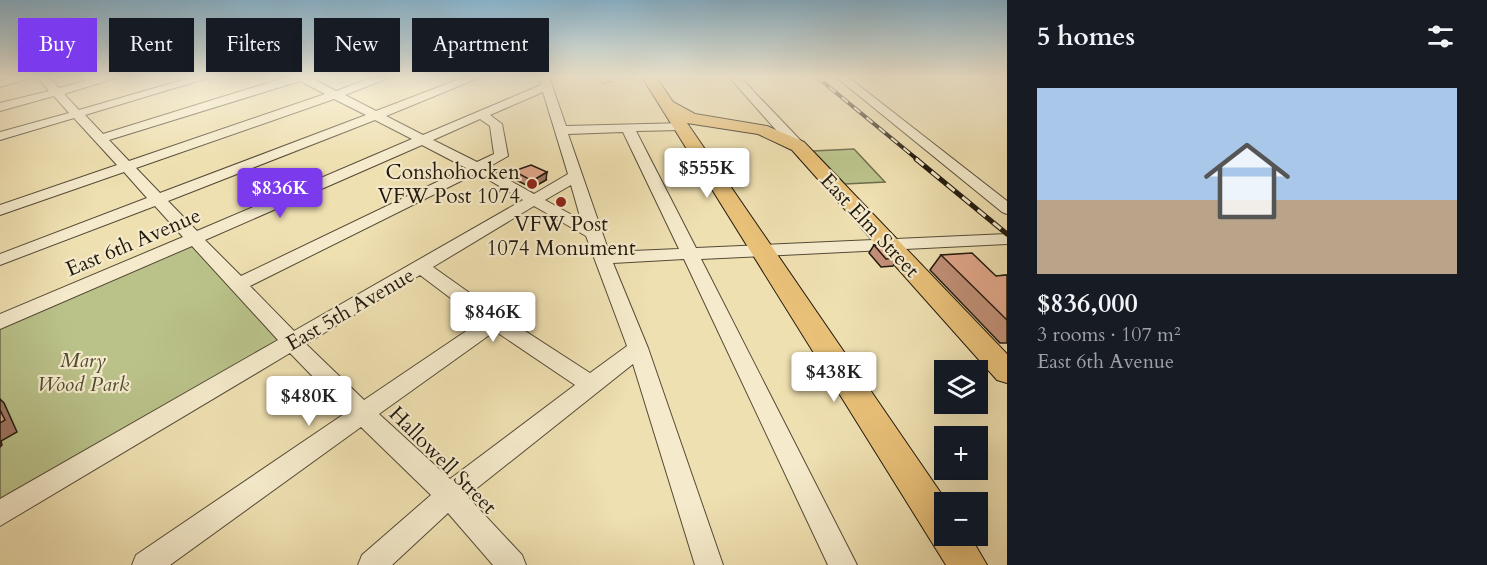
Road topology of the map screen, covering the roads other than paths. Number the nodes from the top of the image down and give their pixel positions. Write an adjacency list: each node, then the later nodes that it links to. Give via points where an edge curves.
1 (67, 103): 13 (street, Hallowell Street)
2 (113, 103): 13 (street)
3 (214, 103): 23 (street)
4 (309, 103): 26 (street)
5 (353, 103): 15 (street)
6 (408, 103): 15 (street)
7 (505, 103): 14 (street, East 6th Avenue)
8 (552, 103): 21 (street)
9 (666, 103): 18 (main road)
10 (668, 103): 17 (main road, via 680,114)
11 (758, 103): 16 (street, East Elm Street)
12 (874, 103): 31 (street)
13 (76, 114): 22 (street); 23 (street, Hallowell Street)
14 (482, 115): 24 (street, East 6th Avenue); 27 (street, via 496,124 501,156)
15 (376, 116): 24 (street); 29 (street)
16 (771, 117): 19 (street, via 774,125); 25 (street, East Elm Street)
17 (705, 122): 18 (main road); 19 (main road)
18 (682, 126): 20 (street); 37 (main road)
19 (754, 127): 25 (main road)
20 (628, 128): 21 (street); 38 (street)
21 (560, 130): 28 (street)
22 (0, 136)
23 (102, 138): 26 (street, Hallowell Street)
24 (420, 141): 27 (street); 34 (street, East 6th Avenue)
25 (798, 146): 36 (main road, East Elm Street)
26 (125, 167): 29 (street, Hallowell Street); 32 (street)
27 (479, 169): 30 (street); 42 (street)
28 (575, 176): 30 (street, East 5th Avenue); 33 (street)
29 (158, 199): 34 (street, Hallowell Street); 40 (street)
30 (533, 202): 33 (street); 41 (street, East 5th Avenue)
31 (1007, 209)
32 (0, 210)
33 (593, 233): 39 (street)
34 (193, 238): 42 (street, Hallowell Street); 44 (street, East 6th Avenue)
35 (1007, 239): 36 (street)
36 (888, 244): 37 (street); 47 (main road, East Elm Street)
37 (763, 250): 38 (street); 52 (main road)
38 (690, 254): 39 (street); 58 (street)
39 (601, 258): 46 (street)
40 (0, 260)
41 (421, 267): 43 (street); 45 (street, East 5th Avenue)
42 (238, 285): 45 (street, Hallowell Street)
43 (495, 321): 48 (street); 49 (street)
44 (0, 322)
45 (292, 342): 49 (street, Hallowell Street); 51 (street, East 5th Avenue)
46 (638, 348): 48 (street); 57 (street)
47 (1007, 372)
48 (590, 384): 50 (street)
49 (364, 415): 50 (street, Hallowell Street); 54 (street)
50 (449, 495): 55 (street); 56 (street, Hallowell Street)
51 (0, 513)
52 (934, 513)
53 (956, 546): 59 (main road)
54 (146, 565)
55 (372, 565)
56 (512, 565)
57 (709, 565)
58 (843, 565)
59 (968, 565)

